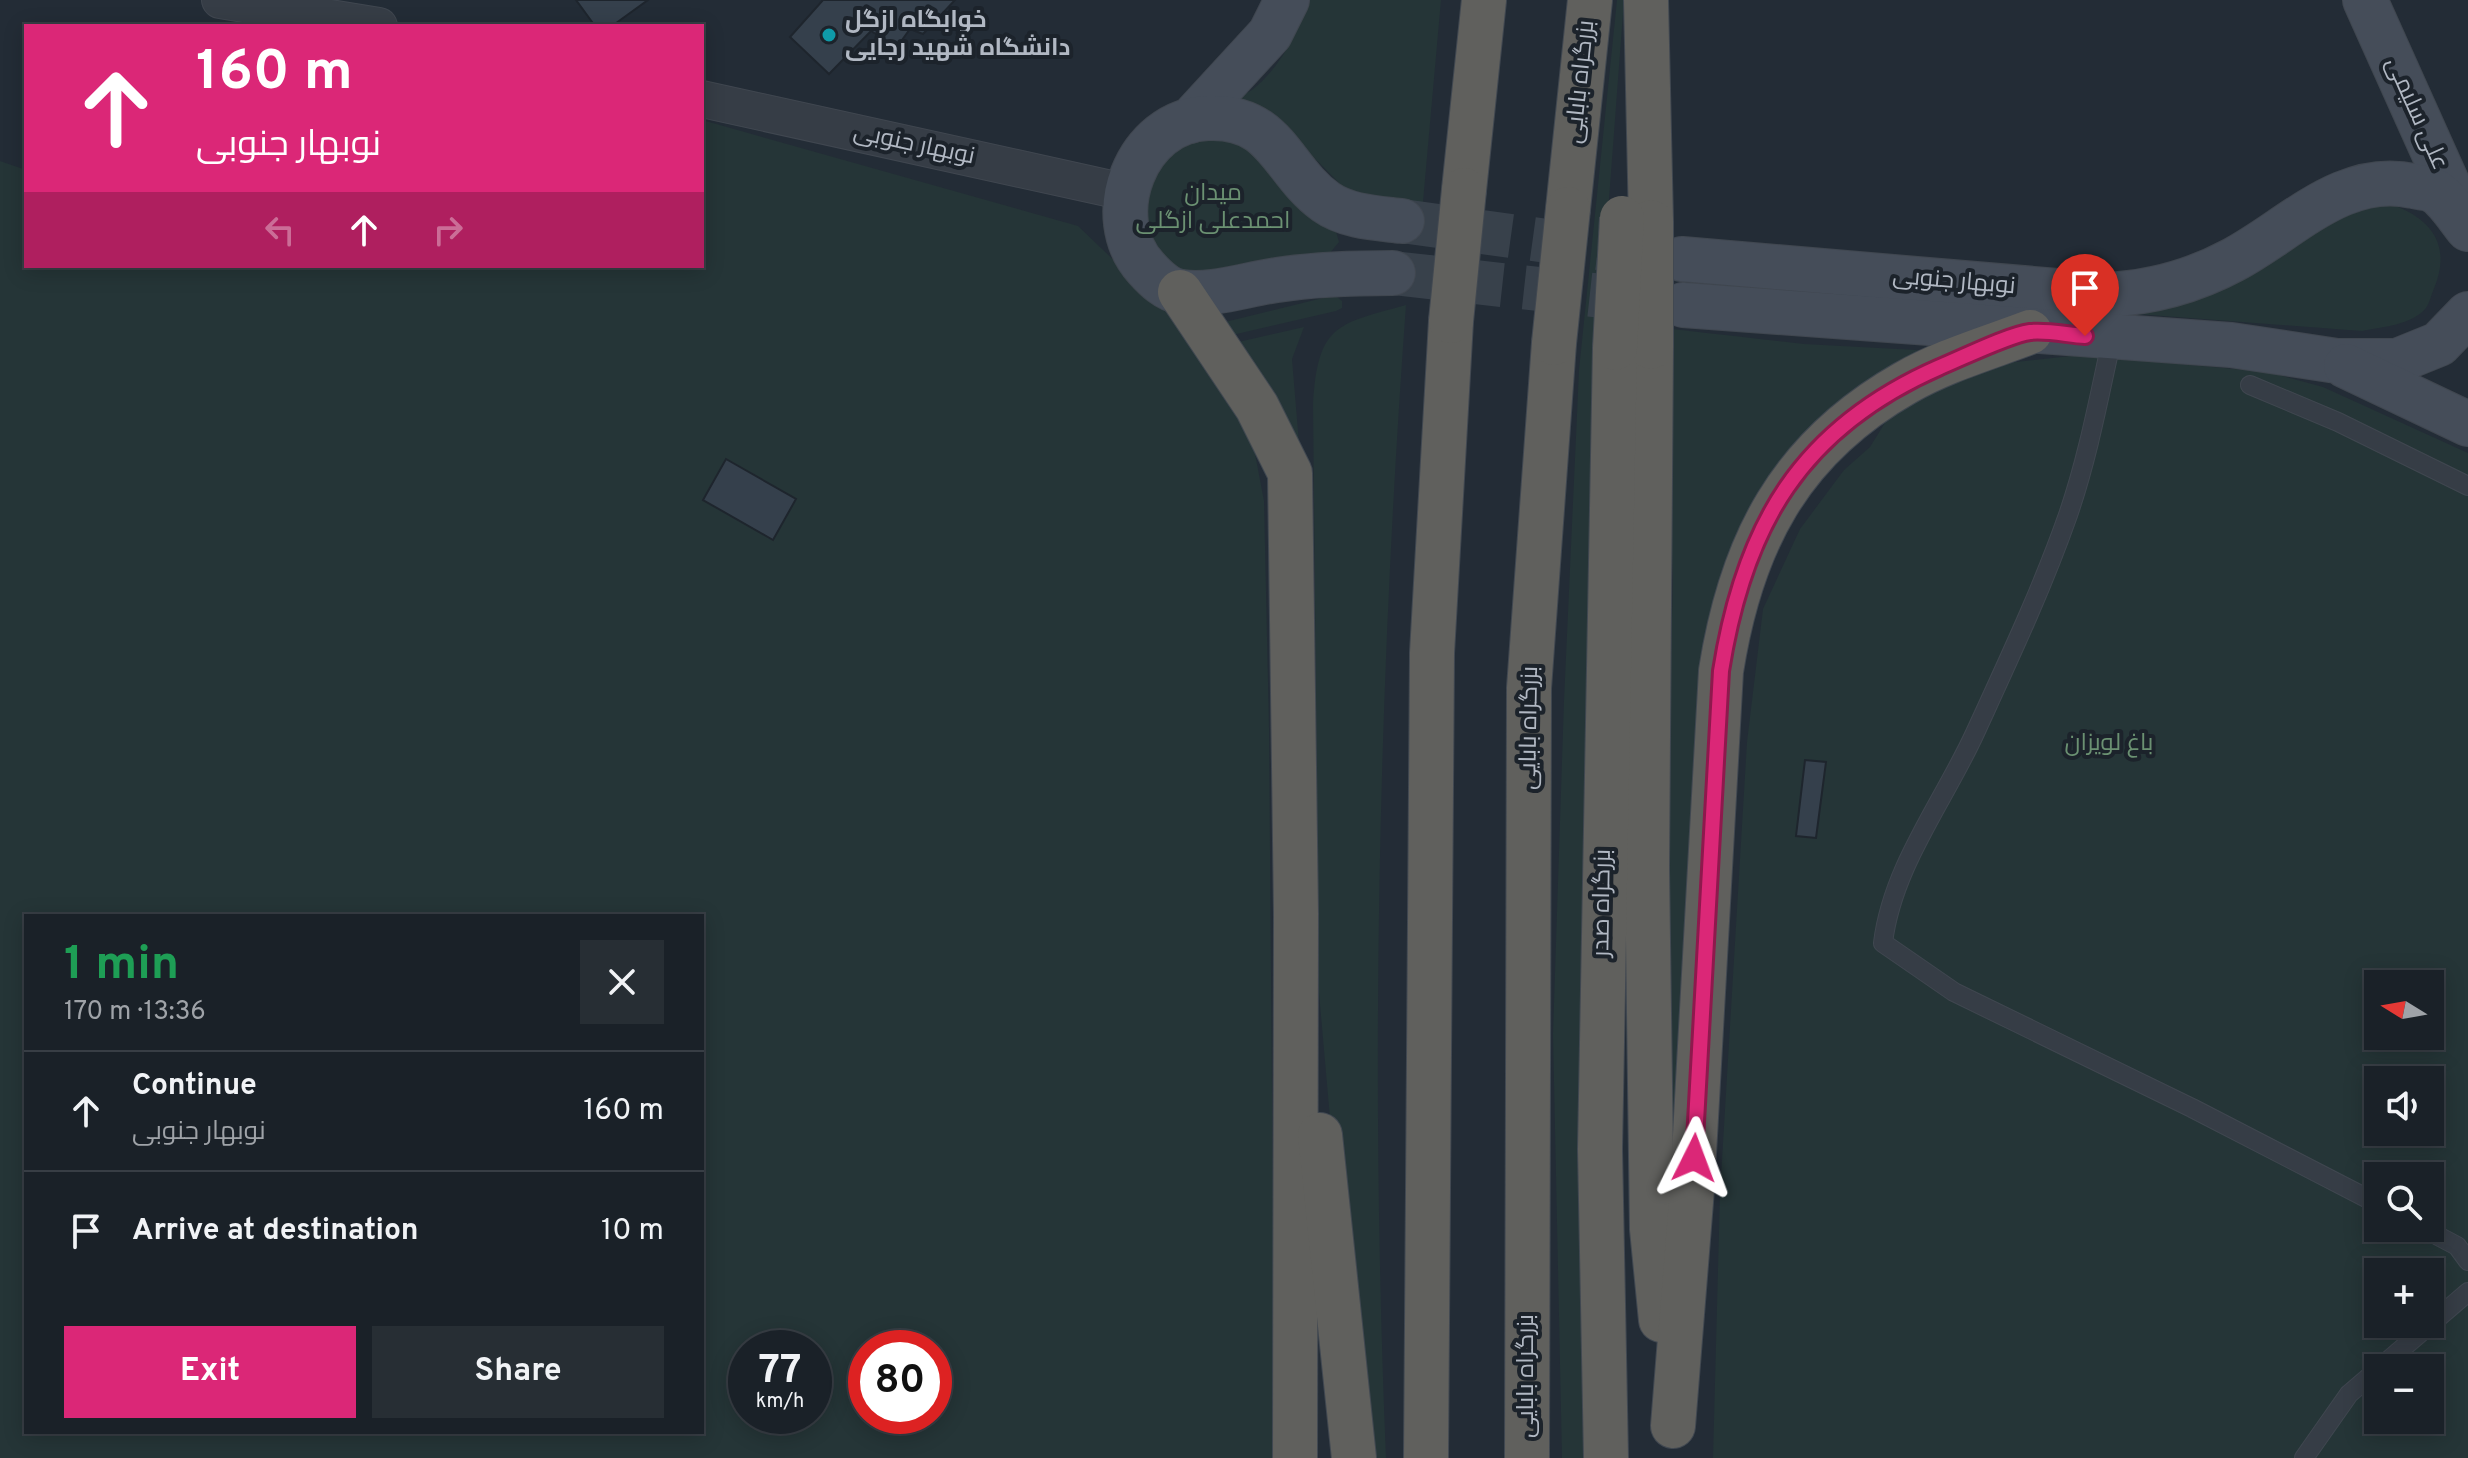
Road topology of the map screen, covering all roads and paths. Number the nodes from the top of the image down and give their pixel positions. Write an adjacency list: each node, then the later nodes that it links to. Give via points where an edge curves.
1 (220, 0): 8 (street)
2 (1287, 0): 10 (main road, via 1270,34)
3 (1484, 0): 35 (highway, bridge, via 1451,321 1432,653)
4 (1590, 0): 36 (highway, بزرگراه بابایی, bridge, via 1554,343 1529,688)
5 (1639, 0): 12 (highway, بزرگراه بابایی)
6 (1646, 0): 12 (highway)
7 (2365, 0): 14 (main road, علی سلیمی)
8 (376, 17)
9 (704, 99): 11 (street, نوبهار جنوبی)
10 (1190, 121): 11 (main road, via 1156,139); 13 (main road, via 1207,118 1252,126 1265,133 1326,202 1341,210)
11 (1125, 192): 17 (main road, via 1125,235 1133,254)
12 (1636, 220): 22 (highway, bridge)
13 (1402, 221)
14 (2468, 229): 15 (main road, نوبهار جنوبی, via 2436,192 2392,181 2352,189 2234,260 2192,278 2116,295)
15 (1682, 259)
16 (1393, 273): 17 (main road, via 1302,276)
17 (1180, 292): 27 (highway, via 1257,407 1290,473)
18 (1683, 305): 20 (main road, نوبهار جنوبی)
19 (2468, 314): 23 (main road, نوبهار جنوبی, via 2439,344 2397,361)
20 (2030, 332): 21 (main road, نوبهار جنوبی); 32 (highway, via 1906,382 1858,413 1822,443 1789,483 1744,567 1721,671)
21 (2112, 338): 23 (main road, نوبهار جنوبی, via 2231,345); 28 (lane, via 2068,516 1974,735 1897,885 1883,943 1954,992)
22 (1633, 348): 32 (highway, via 1652,1229); 37 (highway, بزرگراه صدر, via 1600,1149)
23 (2337, 361): 25 (main road)
24 (2250, 385): 26 (lane)
25 (2468, 424)
26 (2468, 486)
27 (1296, 914): 33 (highway); 34 (highway)
28 (2364, 1197)
29 (2444, 1239): 30 (lane)
30 (2468, 1261)
31 (2468, 1292): 38 (lane, via 2349,1394)
32 (1673, 1442)
33 (1295, 1458)
34 (1354, 1458)
35 (1426, 1458)
36 (1527, 1458)
37 (1606, 1458)
38 (2304, 1458)

